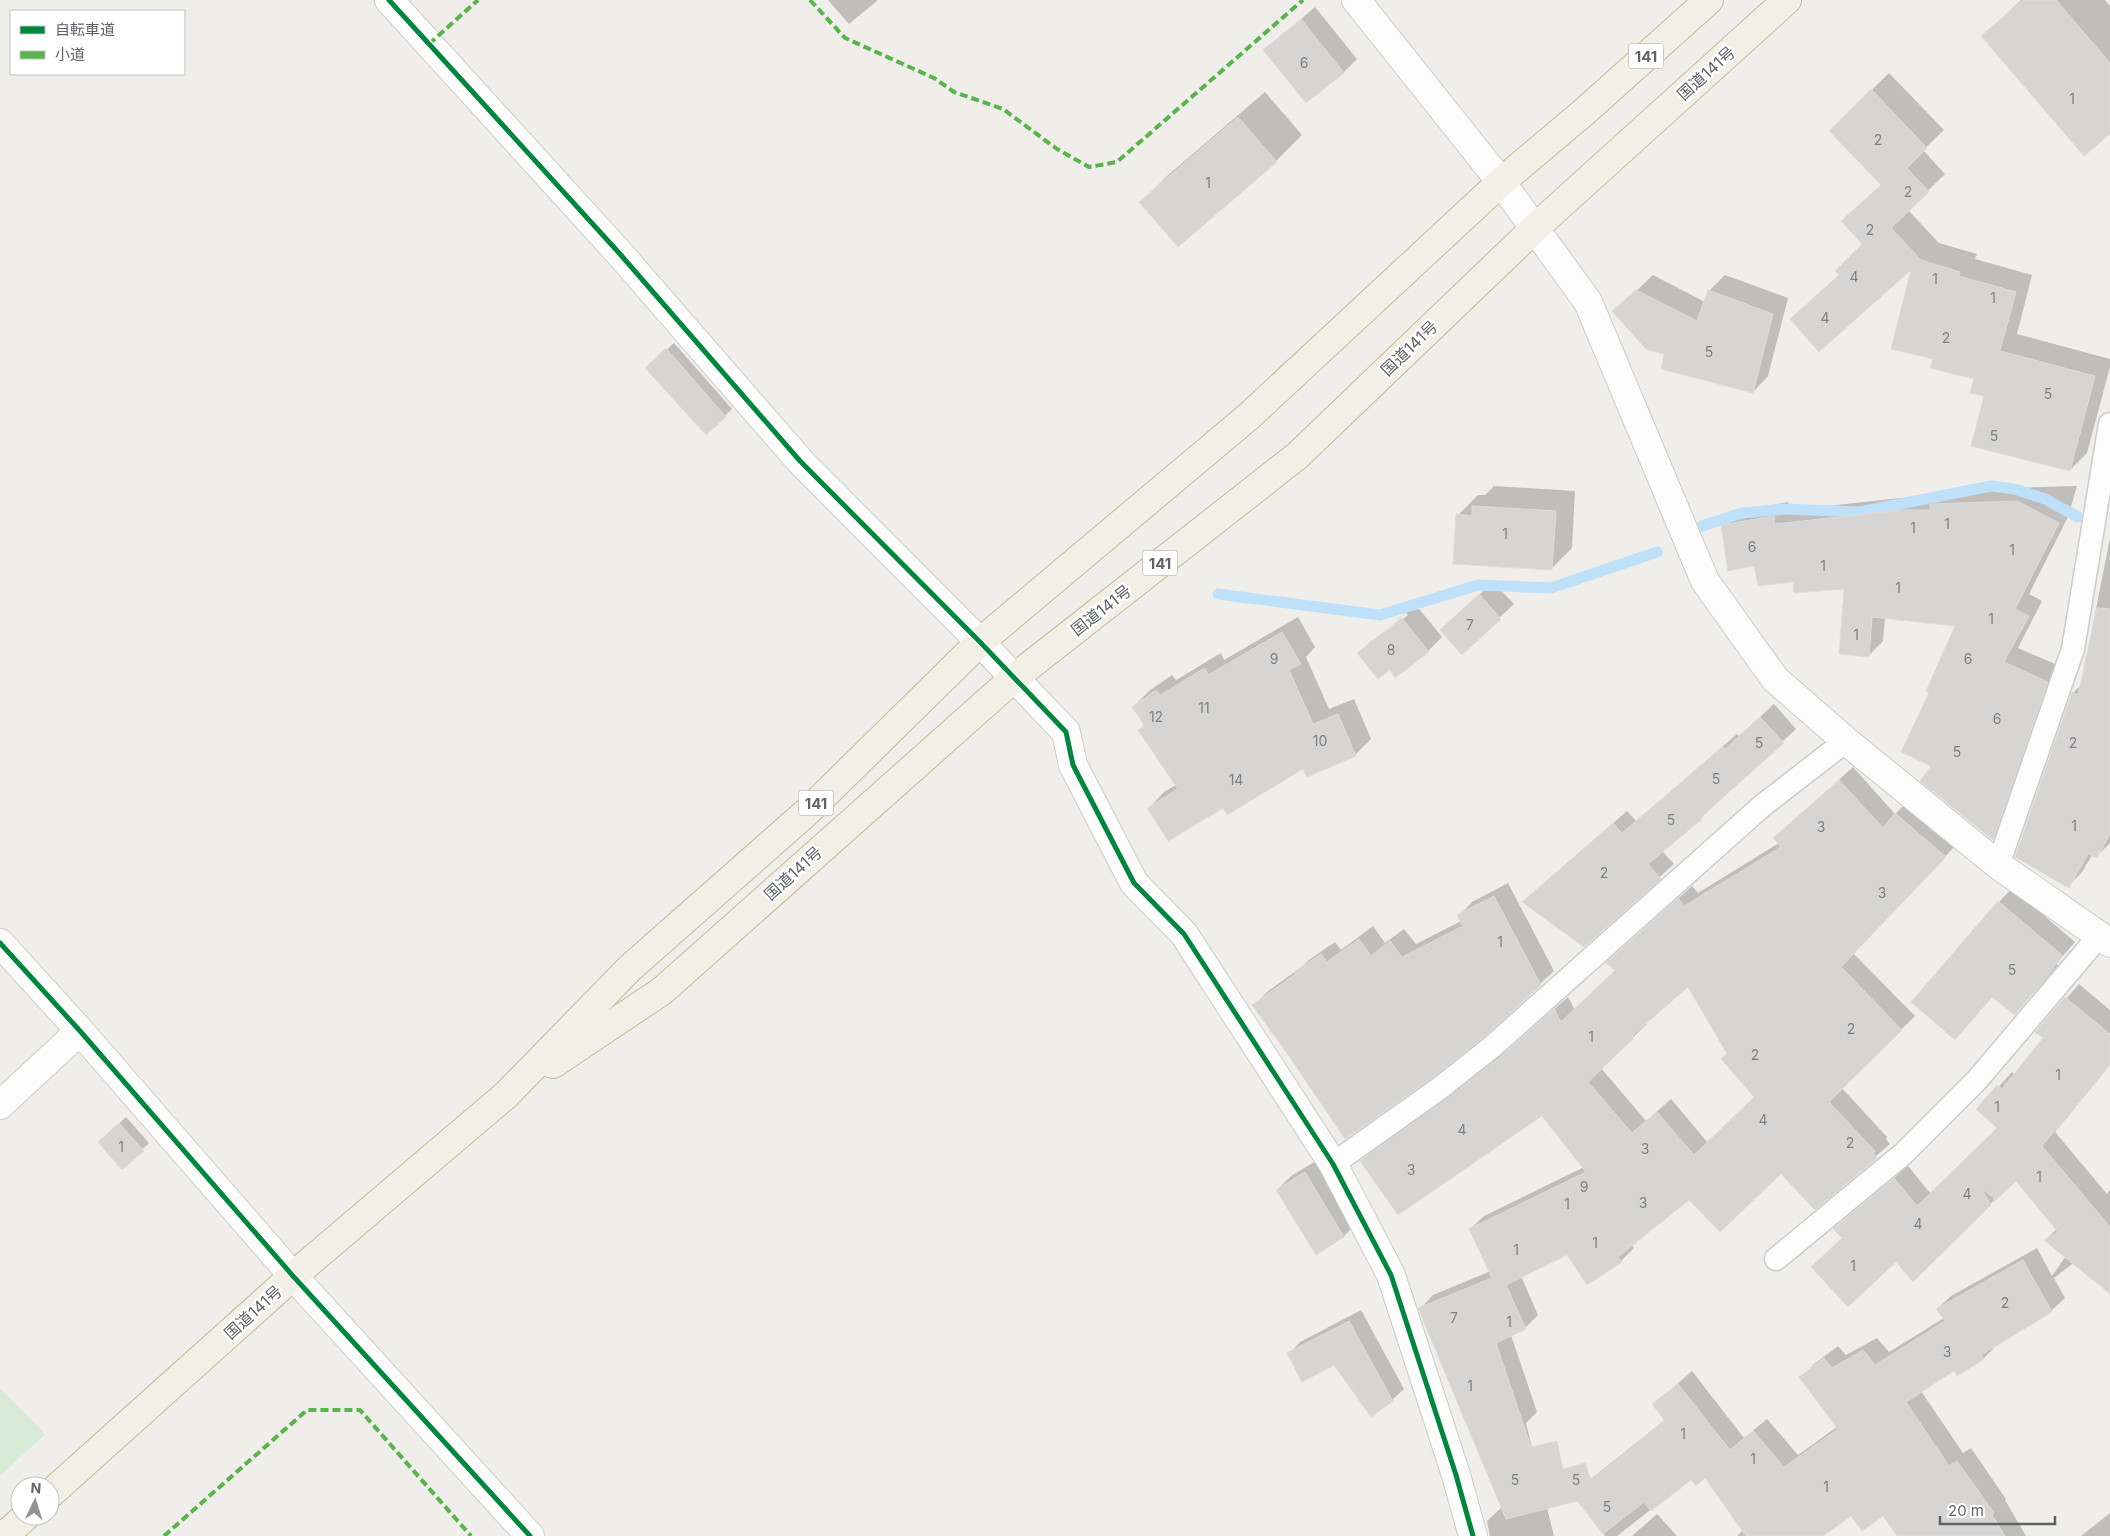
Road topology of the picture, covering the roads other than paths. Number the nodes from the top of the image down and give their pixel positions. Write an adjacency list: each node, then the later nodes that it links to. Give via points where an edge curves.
1 (389, 0): 9 (street, via 620,254 800,461)
2 (1356, 0): 5 (street)
3 (1710, 0): 5 (highway, 国道141号 / 141)
4 (1787, 0): 6 (highway, 国道141号 / 141)
5 (1501, 182): 6 (street); 9 (highway, 国道141号 / 141, via 1248,416)
6 (1535, 228): 10 (highway, 国道141号 / 141, via 1297,456); 11 (street, via 1588,302 1705,581 1775,679)
7 (2110, 424): 8 (lane)
8 (2101, 537): 12 (lane, via 2073,648)
9 (980, 642): 10 (street); 16 (highway, 国道141号 / 141, via 808,811 630,968)
10 (1014, 678): 16 (highway, 国道141号 / 141, via 662,991); 18 (street, via 1066,732 1073,765 1134,882 1184,934)
11 (1846, 741): 12 (street); 18 (lane, via 1762,806 1493,1046 1440,1088)
12 (1998, 865): 13 (street)
13 (2105, 939): 19 (lane, via 1977,1080 1903,1154)
14 (0, 943): 15 (street)
15 (80, 1031): 17 (street); 20 (street)
16 (506, 1095): 20 (highway, 国道141号 / 141)
17 (0, 1105)
18 (1332, 1164): 25 (street, via 1391,1275 1456,1475)
19 (1776, 1259)
20 (293, 1276): 21 (highway, 国道141号 / 141); 24 (street)
21 (60, 1485)
22 (15, 1526): 23 (highway)
23 (4, 1536)
24 (530, 1536)
25 (1472, 1536)

